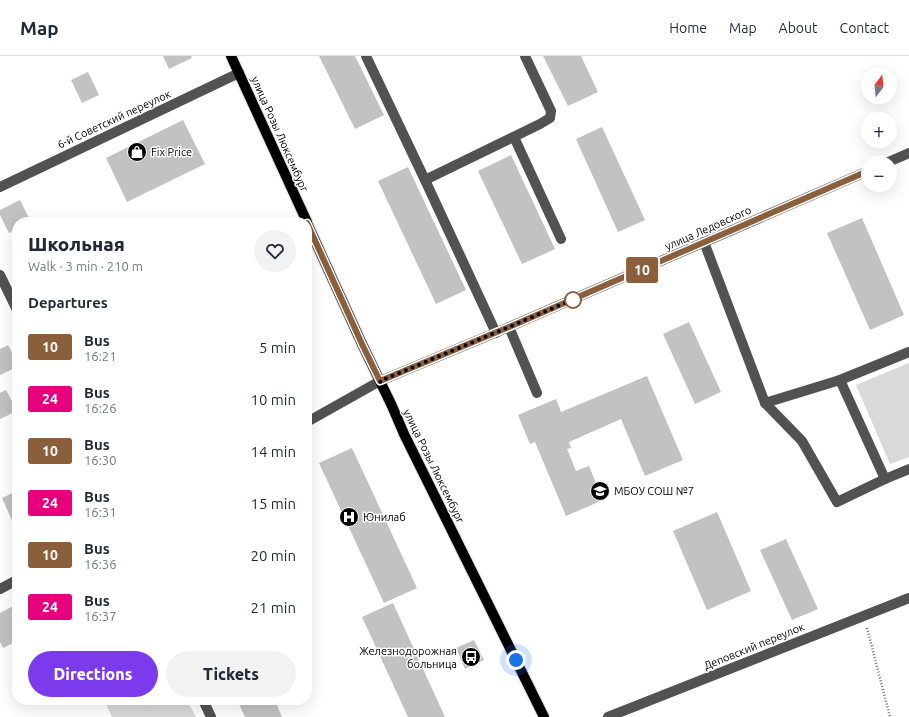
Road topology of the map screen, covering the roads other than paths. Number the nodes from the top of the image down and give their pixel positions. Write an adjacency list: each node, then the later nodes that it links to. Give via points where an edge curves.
1 (231, 56): 4 (main road, улица Розы Люксембург)
2 (366, 56): 9 (street)
3 (525, 56): 5 (street, via 551,111 550,118)
4 (239, 73): 10 (street, 6-й Советский переулок); 11 (main road, улица Розы Люксембург)
5 (514, 137): 9 (street); 13 (street)
6 (909, 153): 7 (street)
7 (897, 158)
8 (861, 174): 14 (street, улица Ледовского)
9 (425, 180): 18 (street)
10 (0, 187)
11 (305, 217)
12 (312, 233): 21 (main road, улица Розы Люксембург)
13 (560, 239)
14 (704, 242): 17 (street, улица Ледовского); 23 (street)
15 (0, 275): 16 (street)
16 (12, 300)
17 (509, 327): 18 (street, улица Ледовского); 22 (street)
18 (496, 333): 21 (street, улица Ледовского)
19 (909, 352): 20 (street)
20 (840, 380): 23 (street); 26 (street)
21 (380, 381): 24 (street, улица Ледовского); 32 (main road, улица Розы Люксембург)
22 (537, 393)
23 (765, 403): 26 (street, via 802,441 837,502)
24 (312, 419)
25 (909, 469): 26 (street)
26 (885, 479)
27 (12, 583): 28 (street)
28 (0, 589)
29 (909, 598): 33 (street, Деповский переулок)
30 (205, 705): 31 (street)
31 (211, 717)
32 (544, 717)
33 (608, 717)

